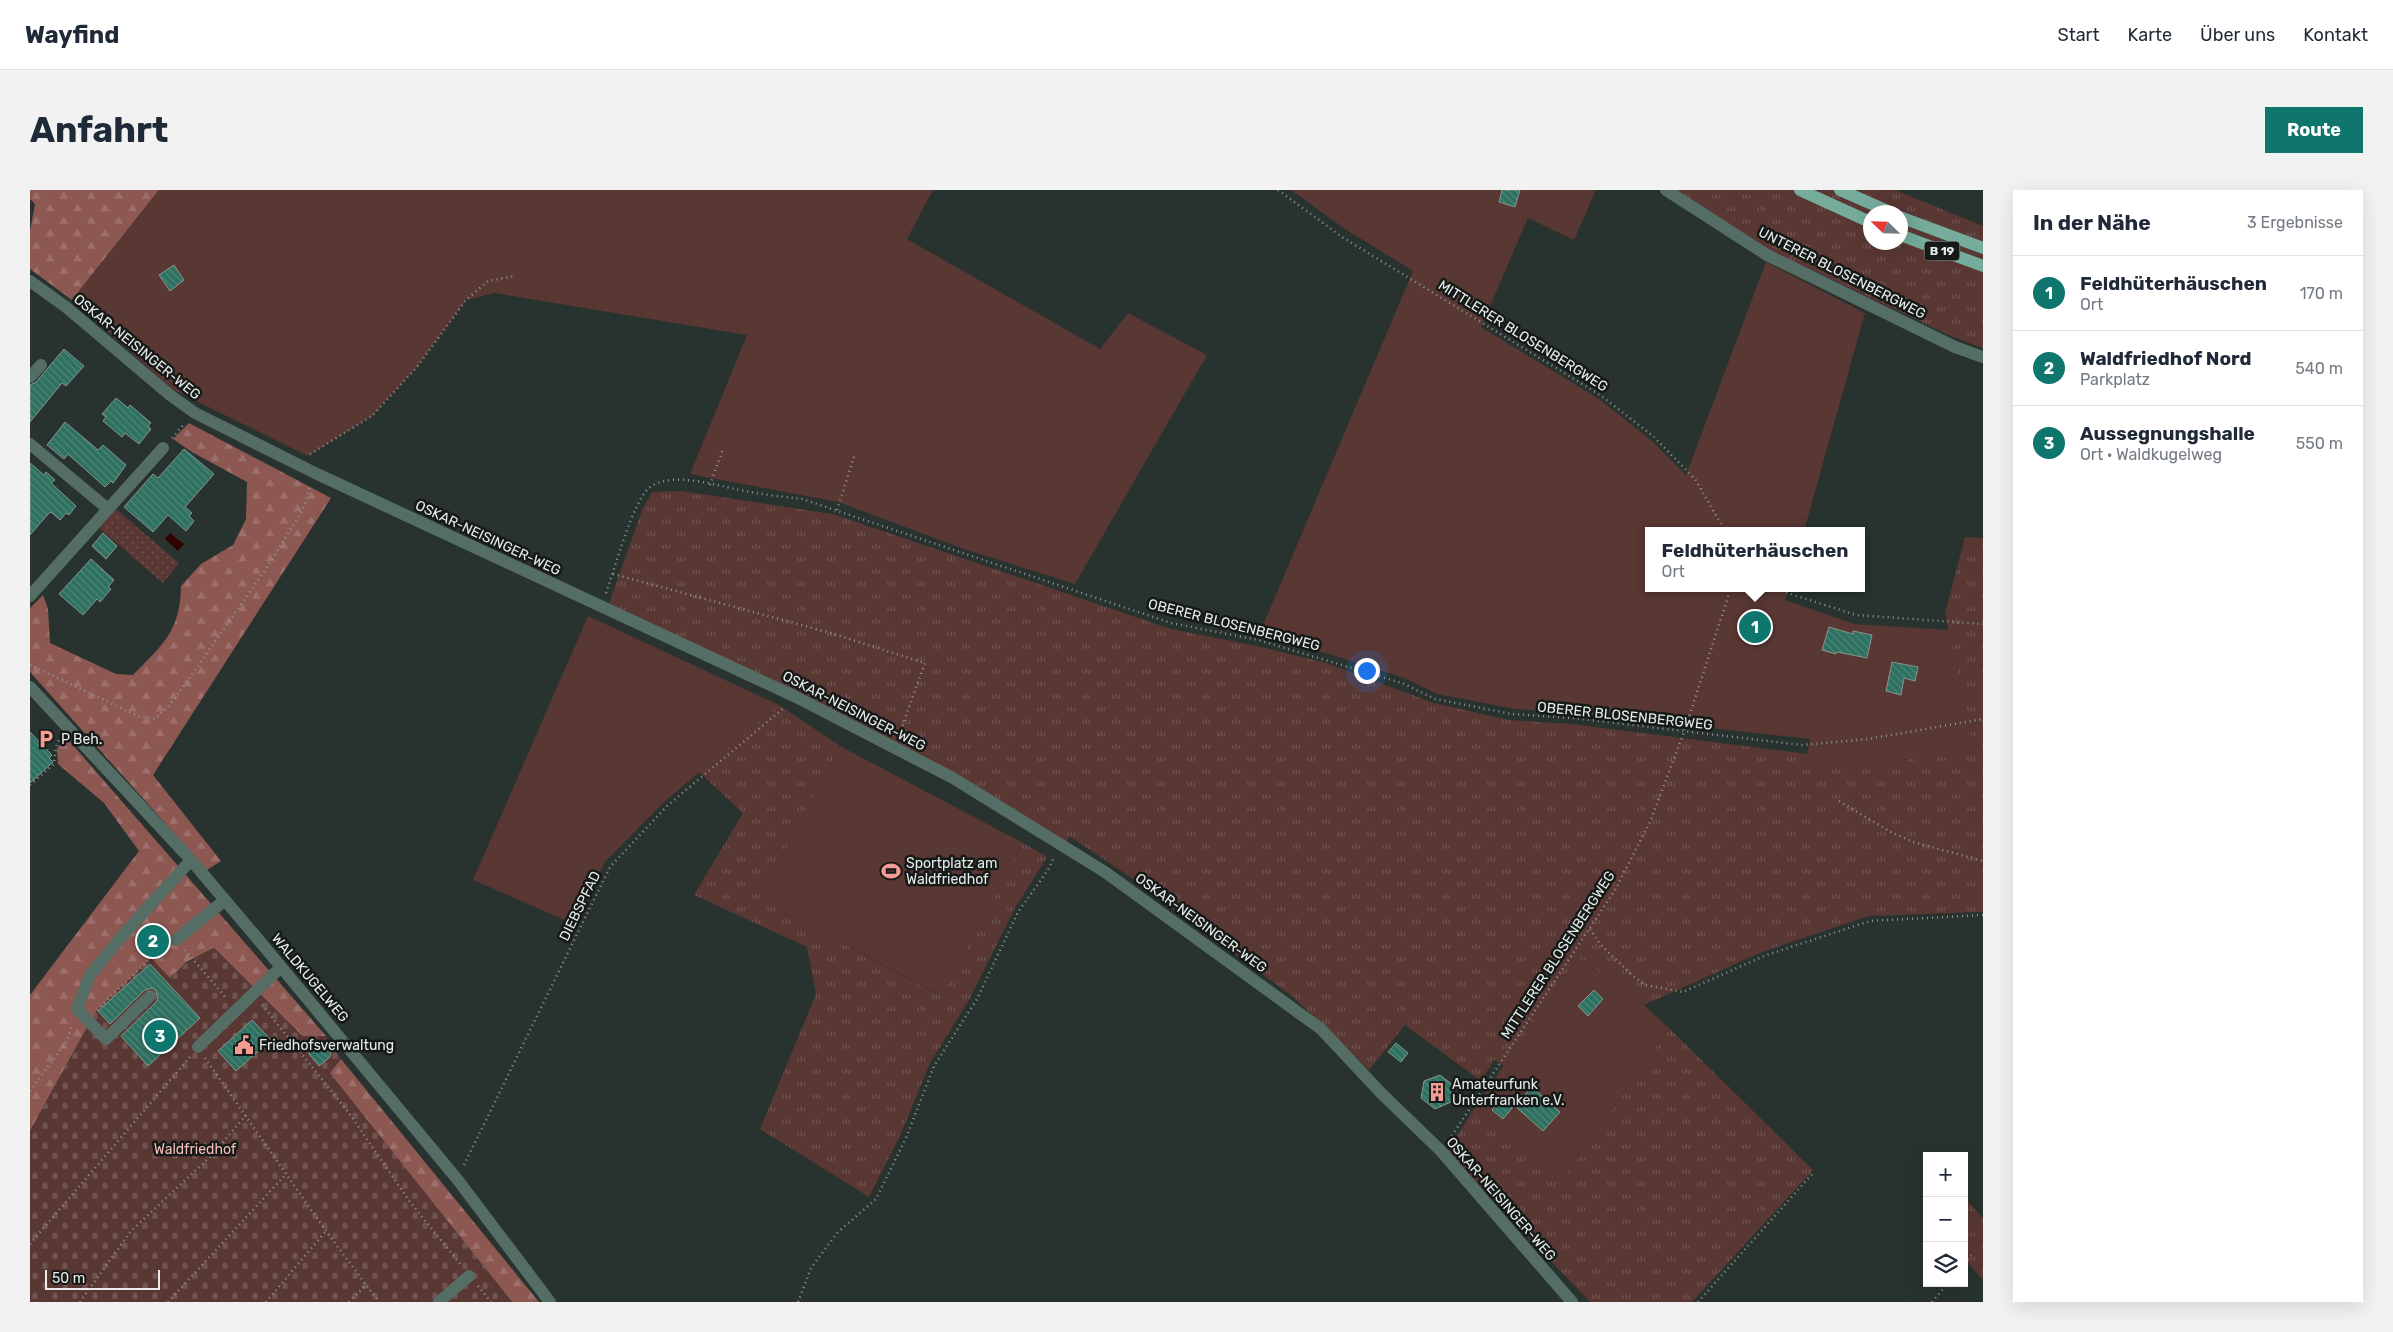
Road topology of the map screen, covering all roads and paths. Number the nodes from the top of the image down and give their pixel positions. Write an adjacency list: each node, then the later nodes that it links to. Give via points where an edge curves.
1 (1278, 190): 26 (path, MITTLERER BLOSENBERGWEG, via 1342,237 1600,394 1653,436 1695,479)
2 (1666, 190): 13 (street, UNTERER BLOSENBERGWEG, via 1767,255 1955,347)
3 (1800, 190): 6 (main road)
4 (1840, 190): 5 (main road)
5 (1874, 205)
6 (1863, 219)
7 (1908, 220): 9 (main road, B 19)
8 (1908, 238): 10 (main road, B 19)
9 (1983, 248)
10 (1983, 266)
11 (515, 276): 21 (path, via 488,281 466,300 417,368 372,416)
12 (30, 280): 16 (street, OSKAR-NEISINGER-WEG)
13 (1983, 357)
14 (41, 365): 15 (street)
15 (30, 377)
16 (195, 413): 18 (path); 21 (street, OSKAR-NEISINGER-WEG)
17 (30, 444): 24 (street)
18 (162, 448): 24 (street)
19 (723, 449): 23 (path)
20 (855, 454): 25 (path)
21 (296, 463): 22 (street, OSKAR-NEISINGER-WEG)
22 (315, 473): 31 (street, OSKAR-NEISINGER-WEG); 33 (path, via 303,509 266,569 173,701 154,719 138,716)
23 (710, 485): 25 (path, OBERER BLOSENBERGWEG, via 802,499); 27 (path, OBERER BLOSENBERGWEG, via 697,480 667,480 649,488 639,504)
24 (108, 509): 30 (street)
25 (837, 510): 38 (path, OBERER BLOSENBERGWEG, via 1171,623 1327,658 1402,683 1435,699 1512,714)
26 (1723, 527)
27 (613, 574): 31 (path, OBERER BLOSENBERGWEG); 39 (path, via 827,632 925,663)
28 (1729, 592): 38 (path, MITTLERER BLOSENBERGWEG)
29 (1784, 592): 32 (path, via 1856,615)
30 (30, 596)
31 (601, 608): 35 (street, OSKAR-NEISINGER-WEG)
32 (1983, 624)
33 (30, 665)
34 (30, 687): 37 (street, WALDKUGELWEG)
35 (796, 698): 39 (street, OSKAR-NEISINGER-WEG); 61 (path, DIEBSPFAD, via 667,806 610,867)
36 (1983, 719): 38 (path, OBERER BLOSENBERGWEG, via 1868,739 1802,745)
37 (69, 727): 40 (path, via 56,747 54,764); 43 (street, WALDKUGELWEG)
38 (1684, 732): 47 (path, MITTLERER BLOSENBERGWEG, via 1650,822 1615,890)
39 (895, 748): 42 (street, OSKAR-NEISINGER-WEG, via 953,778)
40 (30, 785)
41 (1839, 800): 44 (path, via 1912,842)
42 (1060, 844): 58 (street, OSKAR-NEISINGER-WEG, via 1105,872 1321,1029); 77 (path, via 1048,870 1018,912 977,999 934,1066 906,1138 876,1199 837,1233 811,1268)
43 (191, 860): 45 (street, WALDKUGELWEG); 52 (street, via 90,975)
44 (1983, 862)
45 (225, 900): 48 (street); 49 (street, WALDKUGELWEG)
46 (1983, 915): 47 (path, via 1870,922 1764,956 1683,992 1646,985 1600,944)
47 (1590, 929): 58 (path, MITTLERER BLOSENBERGWEG)
48 (176, 940): 53 (path); 54 (path, via 151,958 97,1010)
49 (281, 967): 50 (street); 61 (street, WALDKUGELWEG)
50 (253, 994): 53 (street); 66 (path, via 349,1113 410,1202)
51 (150, 996): 54 (street, via 106,1039)
52 (77, 1009): 54 (street); 56 (path, via 68,1041)
53 (236, 1009): 55 (street)
54 (90, 1022)
55 (198, 1047): 57 (path); 63 (path)
56 (30, 1091)
57 (246, 1115): 60 (path); 69 (path, via 212,1155 131,1230)
58 (1441, 1151): 78 (street, OSKAR-NEISINGER-WEG)
59 (1814, 1172): 79 (path)
60 (287, 1173): 62 (path); 70 (path)
61 (457, 1179): 76 (street, WALDKUGELWEG)
62 (326, 1231): 67 (path); 71 (path)
63 (30, 1244)
64 (1971, 1255): 65 (path)
65 (1968, 1258)
66 (470, 1276): 74 (street); 75 (path)
67 (366, 1285): 72 (path); 73 (path)
68 (1945, 1287): 80 (path)
69 (80, 1302)
70 (168, 1302)
71 (266, 1302)
72 (349, 1302)
73 (379, 1302)
74 (439, 1302)
75 (491, 1302)
76 (550, 1302)
77 (798, 1302)
78 (1572, 1302)
79 (1698, 1302)
80 (1932, 1302)

